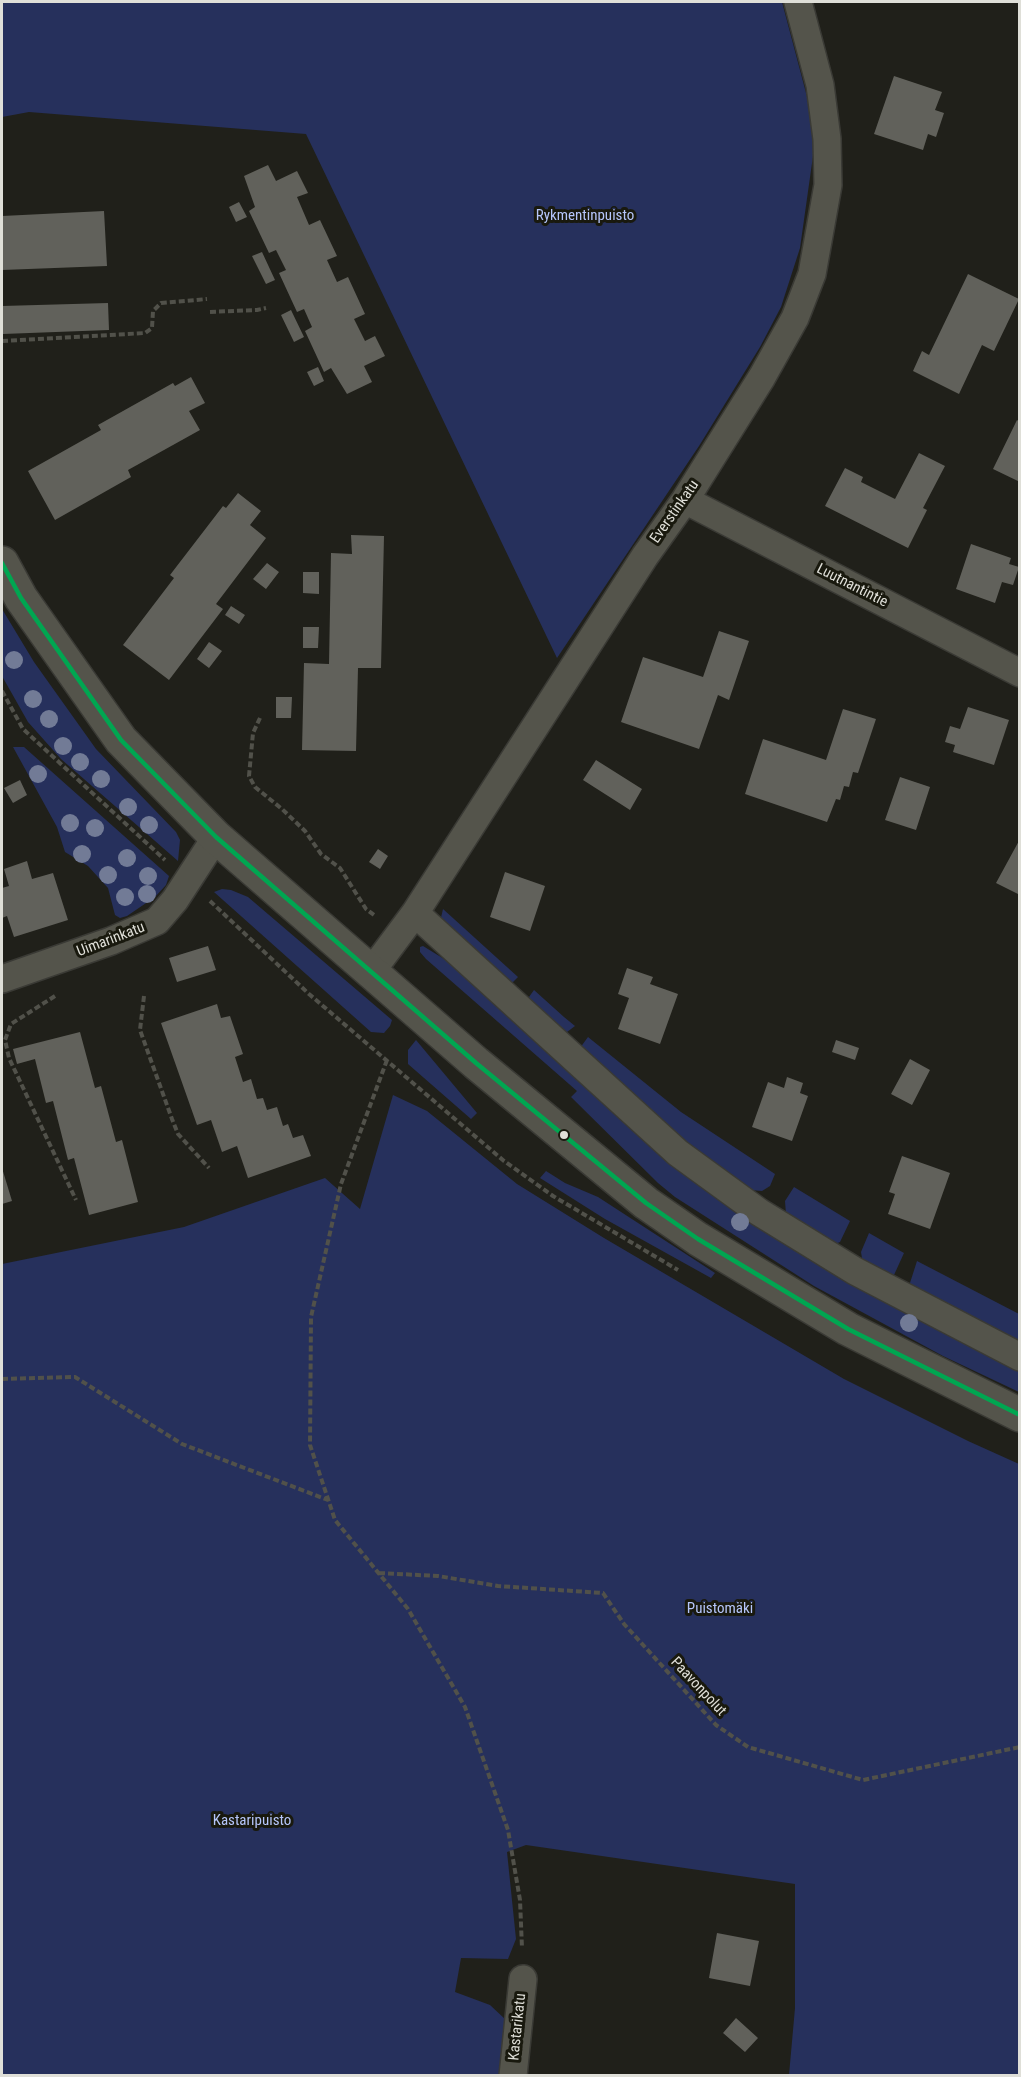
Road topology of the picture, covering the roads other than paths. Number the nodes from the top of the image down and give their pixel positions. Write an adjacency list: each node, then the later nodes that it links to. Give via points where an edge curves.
1 (798, 2): 2 (street, Everstinkatu, via 820,85 827,139 828,184 812,274 795,318)
2 (685, 500): 4 (street, Luutnantintie); 6 (street, Everstinkatu)
3 (2, 563): 5 (street, via 21,598 121,740)
4 (1020, 673)
5 (216, 837): 7 (street); 8 (street, Uimarinkatu, via 158,921)
6 (415, 913): 7 (street, Everstinkatu); 9 (street, via 678,1153 764,1216 855,1271)
7 (371, 972): 10 (street, via 574,1144 698,1239 848,1329)
8 (2, 979)
9 (1020, 1357)
10 (1020, 1415)
11 (523, 1979): 12 (street, Kastarikatu)
12 (513, 2076)

